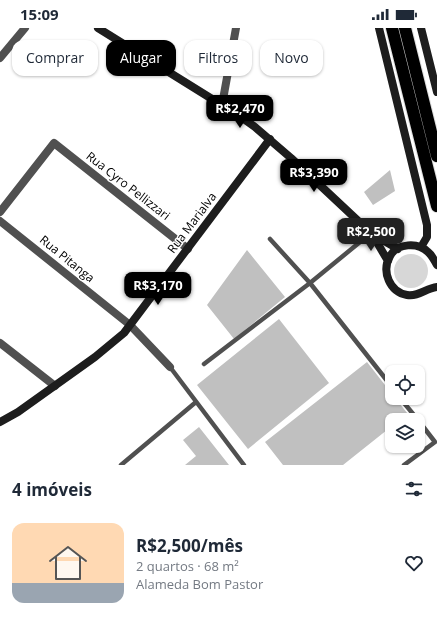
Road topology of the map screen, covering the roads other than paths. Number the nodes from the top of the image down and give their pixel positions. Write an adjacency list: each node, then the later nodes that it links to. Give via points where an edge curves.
1 (25, 28): 8 (street)
2 (236, 28): 10 (street)
3 (379, 28): 18 (main road, via 427,225 427,237)
4 (392, 28): 13 (highway)
5 (405, 28): 12 (highway)
6 (421, 28): 9 (main road)
7 (102, 29): 10 (main road)
8 (0, 58)
9 (437, 92)
10 (222, 105): 11 (main road)
11 (270, 139): 16 (main road); 19 (main road, Rua Marialva)
12 (437, 156)
13 (437, 206)
14 (0, 212): 19 (street, Rua Cyro Pellizzari, via 54,143)
15 (0, 221): 25 (street, Rua Pitanga)
16 (371, 233): 20 (main road); 21 (main road); 23 (lane)
17 (270, 239): 23 (lane)
18 (421, 247): 20 (main road, via 410,245); 22 (main road)
19 (188, 249): 25 (main road, Rua Marialva)
20 (398, 249): 21 (main road)
21 (388, 261): 24 (main road, via 388,278 391,286 398,291 414,295)
22 (437, 264)
23 (310, 283): 27 (lane); 29 (lane)
24 (437, 287)
25 (130, 325): 28 (street, Rua Pitanga); 30 (main road, Rua Marialva, via 106,349)
26 (0, 343): 30 (street)
27 (204, 364)
28 (170, 367): 31 (lane)
29 (385, 378)
30 (55, 386): 34 (main road, Rua Marialva)
31 (196, 402): 38 (lane); 39 (lane)
32 (406, 405): 33 (lane)
33 (412, 413)
34 (0, 422)
35 (425, 429): 36 (lane, via 435,442)
36 (425, 449)
37 (420, 453): 40 (lane)
38 (120, 465)
39 (244, 465)
40 (404, 465)

